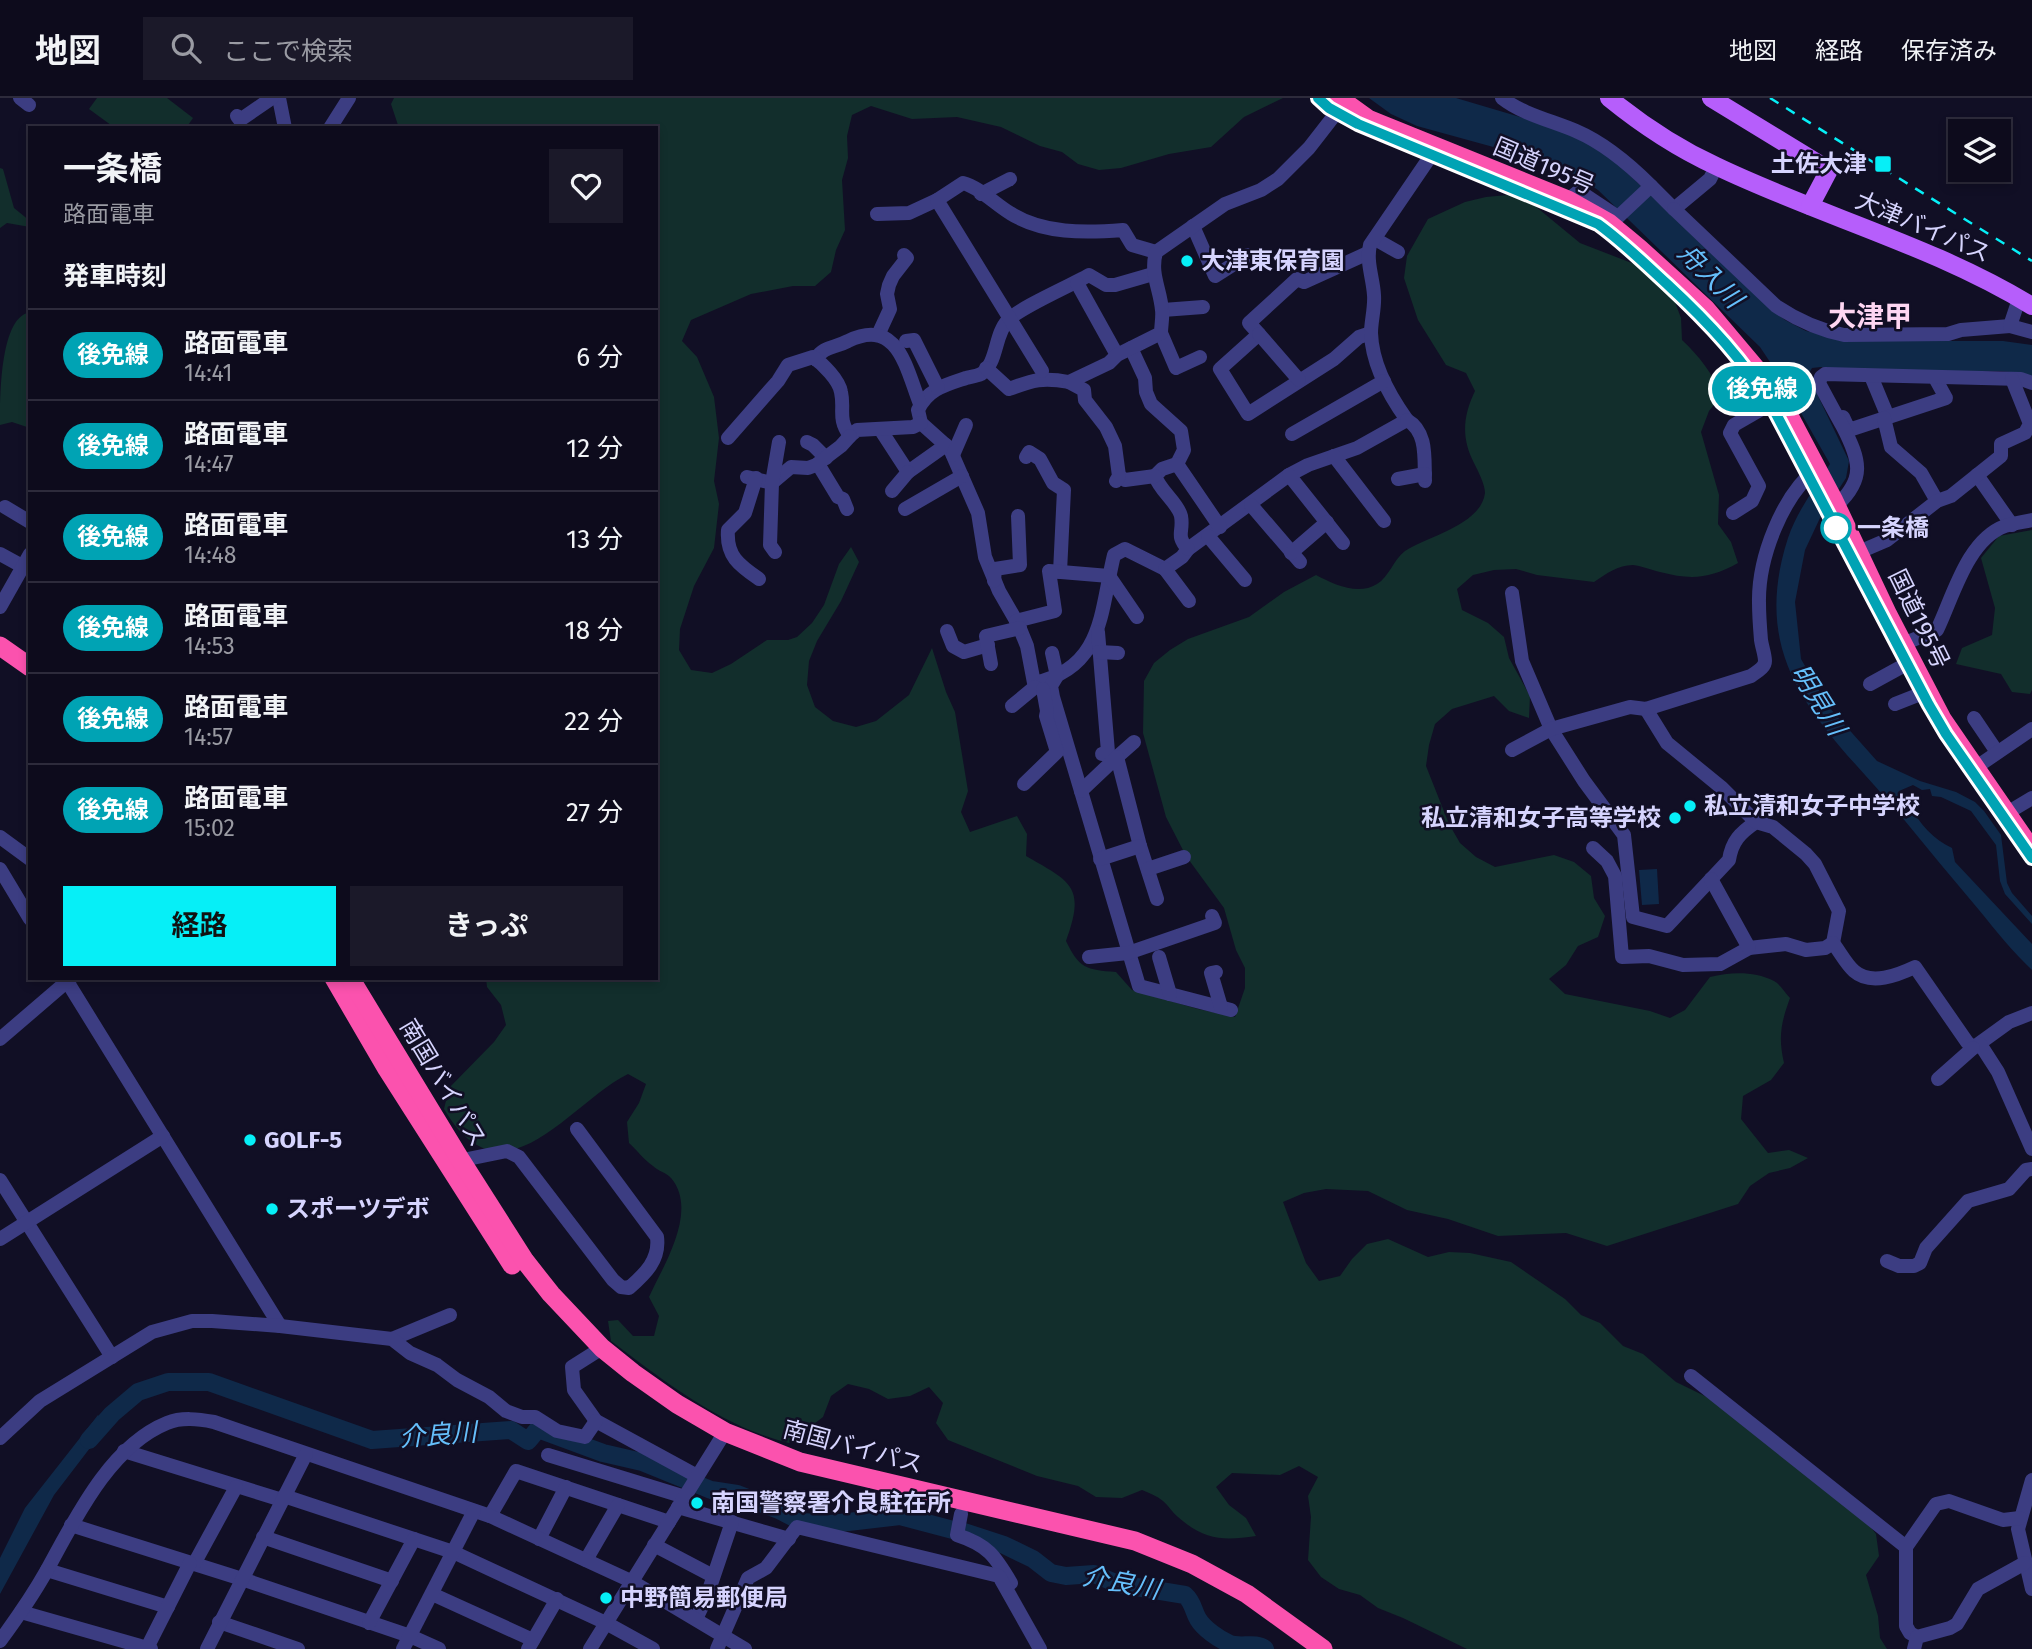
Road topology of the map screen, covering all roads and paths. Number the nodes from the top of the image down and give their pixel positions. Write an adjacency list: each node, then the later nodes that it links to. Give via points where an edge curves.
1 (272, 98): 9 (street, via 240,120)
2 (279, 98): 10 (street)
3 (1505, 98): 8 (street); 15 (street, via 1538,118 1600,144)
4 (1609, 98): 13 (main road, 大津バイパス)
5 (1711, 98): 19 (main road, via 1829,170)
6 (1341, 101): 12 (highway, 国道195号, via 1368,119); 22 (street, via 1308,148 1278,179 1225,204)
7 (342, 104): 11 (street)
8 (1543, 112)
9 (237, 116)
10 (285, 126)
11 (331, 126)
12 (1433, 146): 18 (highway, 国道195号); 23 (street)
13 (1716, 167): 19 (main road, 大津バイパス); 20 (street, via 1710,179)
14 (1010, 179): 16 (street)
15 (1649, 187): 18 (street, via 1618,217 1579,191); 20 (street)
16 (981, 194): 17 (street, via 963,183); 24 (street, via 1030,224 1054,230 1123,230 1132,245)
17 (937, 200): 21 (street, via 909,213); 34 (street)
18 (1568, 200): 56 (highway, 国道195号, via 1609,223 1706,309)
19 (1810, 206): 31 (main road, 大津バイパス, via 1967,271)
20 (1674, 209): 35 (street, via 1776,306 1795,319 1833,333 1948,334)
21 (877, 214)
22 (1193, 226): 24 (street); 28 (street, via 1215,276)
23 (1375, 239): 25 (street); 26 (street)
24 (1156, 252): 29 (street)
25 (1398, 252)
26 (1368, 254): 38 (street, via 1374,294); 39 (street, via 1304,282 1297,279 1249,323)
27 (904, 255): 40 (street, via 907,258 889,285 890,309)
28 (1248, 255)
29 (1153, 274): 30 (street, via 1115,285 1089,275); 33 (street)
30 (1077, 282): 34 (street); 42 (street)
31 (2026, 302): 35 (street)
32 (1203, 307): 33 (street)
33 (1163, 310): 37 (street)
34 (1009, 319): 45 (street); 46 (street)
35 (2010, 326): 36 (street)
36 (2032, 332)
37 (1161, 333): 42 (street); 43 (street, via 1176,368)
38 (1371, 333): 51 (street); 52 (street)
39 (1259, 334): 51 (street); 51 (street, via 1220,369 1248,414)
40 (878, 335): 44 (street, via 823,349); 57 (street, via 896,347)
41 (906, 341): 55 (street, via 914,340)
42 (1124, 352): 53 (street); 72 (street, via 1145,378 1151,404 1181,431 1184,450)
43 (1200, 357)
44 (815, 359): 64 (street, via 841,388 841,415); 65 (street, via 788,365)
45 (986, 368): 53 (street, via 1009,389 1046,378); 55 (street)
46 (1042, 371)
47 (1871, 376): 48 (street); 49 (street); 58 (street)
48 (1821, 377): 58 (street, via 1849,430); 83 (street, via 1819,383 1857,456 1853,486)
49 (1936, 378): 50 (street); 58 (street, via 1946,398)
50 (2012, 379): 54 (street); 76 (street, via 2030,424 2025,433 2001,444 2001,456)
51 (1299, 380)
52 (1384, 381): 59 (street); 63 (street)
53 (1069, 382): 78 (street, via 1084,390 1085,400 1115,446 1118,479)
54 (2032, 383)
55 (938, 388): 57 (street)
56 (1779, 400): 74 (highway, 国道195号); 88 (street, via 1734,425 1730,433 1759,486 1752,500)
57 (920, 404): 60 (street)
58 (1886, 418): 82 (street, via 1891,447 1921,473)
59 (1407, 420): 69 (street); 79 (street, via 1423,439 1425,477)
60 (921, 423): 62 (street); 68 (street)
61 (965, 425): 68 (street)
62 (880, 429): 64 (street, via 857,430); 73 (street)
63 (1292, 434)
64 (850, 436): 71 (street)
65 (728, 439)
66 (779, 442): 80 (street)
67 (807, 442): 71 (street)
68 (950, 450): 73 (street); 77 (street)
69 (1334, 456): 75 (street); 92 (street)
70 (1026, 457): 104 (street, via 1029,452 1040,459 1053,483 1064,490)
71 (822, 461): 80 (street, via 808,468 791,467); 86 (street)
72 (1177, 464): 78 (street, via 1162,468); 95 (street)
73 (908, 472): 81 (street)
74 (1819, 472): 83 (highway, 国道195号); 132 (street, via 1806,479 1769,542 1759,599 1763,668 1751,676)
75 (1289, 475): 84 (street); 93 (street)
76 (1977, 475): 82 (street); 94 (street)
77 (962, 476): 87 (street); 108 (street, via 978,513)
78 (1156, 476): 98 (street, via 1181,517 1180,535)
79 (1398, 479)
80 (772, 483): 99 (street, via 770,545); 106 (street, via 752,477 745,513 728,530 735,562)
81 (892, 491)
82 (1937, 501): 100 (street, via 1887,540)
83 (1835, 503): 100 (highway, 国道195号)
84 (1251, 505): 93 (street, via 1296,558); 95 (street)
85 (5, 507): 91 (street)
86 (847, 509)
87 (905, 509)
88 (1733, 513)
89 (1018, 516): 108 (street, via 1020,565 995,569)
90 (2032, 520): 94 (street)
91 (28, 521)
92 (1384, 521)
93 (1327, 523): 97 (street)
94 (2012, 524): 121 (street, via 1984,540 1972,554 1937,630)
95 (1220, 527): 96 (street)
96 (1208, 536): 98 (street); 107 (street)
97 (1343, 543)
98 (1188, 549): 103 (street)
99 (775, 552)
100 (1859, 552): 121 (highway, 国道195号)
101 (0, 554): 102 (street)
102 (26, 560): 111 (street)
103 (1166, 569): 105 (street, via 1125,542 1114,555); 110 (street)
104 (1060, 572): 105 (street); 113 (street, via 1049,571 1055,611)
105 (1109, 576): 112 (street); 115 (street)
106 (759, 579)
107 (1245, 580)
108 (994, 581): 113 (street)
109 (1512, 593): 135 (street, via 1522,661)
110 (1189, 601)
111 (0, 607)
112 (1138, 617)
113 (1018, 625): 116 (street, via 986,636); 128 (street)
114 (947, 631): 116 (street, via 953,646 964,652)
115 (1098, 631): 118 (street); 126 (street, via 1087,651)
116 (988, 645): 123 (street)
117 (0, 646): 124 (highway)
118 (1099, 652): 120 (street); 140 (street, via 1108,752)
119 (1052, 653): 126 (street)
120 (1118, 653)
121 (1908, 653): 127 (street); 129 (highway, 国道195号)
122 (0, 661): 125 (highway)
123 (991, 664)
124 (28, 666)
125 (28, 681)
126 (1054, 681): 128 (street); 133 (street, via 1043,689); 144 (street)
127 (1870, 684)
128 (1034, 685): 131 (street); 133 (street)
129 (1928, 691): 130 (street); 142 (highway, 国道195号)
130 (1895, 704)
131 (1012, 706)
132 (1646, 709): 135 (street, via 1630,707); 147 (street, via 1667,743)
133 (1046, 716): 143 (street, via 1057,752)
134 (1974, 718): 139 (street)
135 (1551, 729): 138 (street); 157 (street, via 1623,835 1633,917 1667,926)
136 (2032, 729): 139 (street)
137 (1133, 741): 141 (street)
138 (1512, 750)
139 (1997, 752): 142 (street)
140 (1102, 754)
141 (1117, 757): 144 (street); 149 (street)
142 (1975, 768): 146 (highway, 国道195号)
143 (1024, 784)
144 (1081, 791): 154 (street)
145 (2032, 798): 146 (street)
146 (2007, 813): 151 (highway, 国道195号)
147 (1756, 822): 157 (street, via 1741,832 1731,846 1729,860); 161 (street, via 1773,827 1815,864 1839,911)
148 (0, 837): 153 (street)
149 (1140, 846): 154 (street); 156 (street)
150 (1593, 848): 162 (street, via 1615,876 1622,957 1649,956 1683,965 1720,964)
151 (2032, 849)
152 (1184, 857): 156 (street)
153 (28, 858)
154 (1100, 859): 163 (street)
155 (0, 869): 159 (street)
156 (1147, 869): 158 (street)
157 (1711, 879): 162 (street)
158 (1157, 899)
159 (28, 916)
160 (1212, 916): 163 (street, via 1215,923)
161 (1833, 943): 162 (street, via 1806,950 1786,944); 174 (street, via 1855,972 1866,977 1881,978 1915,967 1966,1042)
162 (1749, 948)
163 (1128, 953): 164 (street); 171 (street, via 1139,986)
164 (1089, 957)
165 (1159, 957): 171 (street)
166 (1216, 972): 171 (street, via 1211,973 1226,1008)
167 (67, 980): 173 (street)
168 (69, 980): 177 (street)
169 (335, 980): 179 (highway, 南国バイパス, via 387,1069)
170 (350, 980): 179 (highway, 南国バイパス)
171 (1170, 994)
172 (2032, 1013): 174 (street, via 2009,1022)
173 (0, 1039)
174 (1976, 1046): 175 (street); 178 (street, via 1998,1072)
175 (1938, 1079)
176 (577, 1129): 179 (street, via 657,1237 654,1261 629,1288 613,1280 519,1157 507,1152)
177 (163, 1136): 182 (street); 186 (street)
178 (2032, 1149)
179 (454, 1161): 188 (highway, 南国バイパス, via 523,1280 549,1312)
180 (2032, 1169): 184 (street, via 2009,1189 1968,1201 1926,1248 1920,1263 1899,1266)
181 (0, 1180): 182 (street)
182 (27, 1222): 183 (street); 189 (street)
183 (0, 1238)
184 (1887, 1261)
185 (450, 1315): 187 (street)
186 (279, 1326): 187 (street); 189 (street, via 192,1321 152,1332)
187 (392, 1339): 191 (street, via 506,1411 586,1437)
188 (596, 1351): 191 (street, via 572,1367 572,1374 574,1390); 192 (highway, 南国バイパス, via 671,1416)
189 (111, 1357): 193 (street, via 40,1401)
190 (1691, 1376): 215 (street)
191 (596, 1421): 200 (street)
192 (722, 1437): 200 (street); 204 (highway, 南国バイパス, via 794,1473); 250 (highway, 南国バイパス, via 800,1462 1135,1541 1192,1564 1247,1594)
193 (0, 1438)
194 (124, 1451): 195 (street, via 165,1423 190,1419 214,1422); 198 (street); 209 (street)
195 (306, 1454): 201 (street); 203 (street)
196 (548, 1455): 200 (street)
197 (2032, 1480): 206 (street)
198 (236, 1487): 201 (street); 219 (street)
199 (566, 1487): 202 (street); 205 (street, via 516,1471); 212 (street)
200 (689, 1490): 207 (street); 208 (street)
201 (283, 1498): 210 (street); 211 (street)
202 (618, 1505): 207 (street); 217 (street)
203 (474, 1511): 205 (street); 216 (street)
204 (961, 1514): 248 (street, via 957,1535 978,1542 994,1557); 249 (highway, 南国バイパス, via 1131,1554 1187,1575 1260,1617)
205 (490, 1516): 212 (street)
206 (2020, 1518): 215 (street, via 2003,1520 1949,1501 1936,1504); 218 (street)
207 (669, 1522): 214 (street)
208 (732, 1522): 213 (street); 221 (street)
209 (71, 1525): 219 (street); 220 (street)
210 (263, 1537): 222 (street); 223 (street)
211 (414, 1539): 216 (street); 223 (street)
212 (539, 1539): 217 (street)
213 (789, 1539): 234 (street, via 766,1568 748,1578); 247 (street, via 797,1527 999,1576)
214 (654, 1545): 221 (street); 224 (street)
215 (1906, 1547): 236 (street, via 1906,1626)
216 (453, 1552): 226 (street); 227 (street)
217 (586, 1560): 224 (street)
218 (2025, 1563): 225 (street); 236 (street, via 1978,1589 1957,1624)
219 (192, 1564): 222 (street); 228 (street)
220 (47, 1570): 228 (street); 229 (street)
221 (713, 1576): 230 (street)
222 (242, 1579): 231 (street); 233 (street)
223 (392, 1581): 233 (street)
224 (631, 1581): 230 (street); 232 (street)
225 (2032, 1589)
226 (432, 1594): 235 (street); 238 (street)
227 (557, 1600): 232 (street); 238 (street)
228 (168, 1607): 239 (street)
229 (21, 1612): 237 (street); 239 (street)
230 (696, 1619): 234 (street)
231 (219, 1622): 241 (street); 242 (street)
232 (606, 1622): 244 (street); 245 (street)
233 (369, 1623): 235 (street)
234 (720, 1642): 246 (street)
235 (406, 1643): 243 (street)
236 (1916, 1643)
237 (0, 1644): 240 (street)
238 (531, 1644)
239 (149, 1648)
240 (8, 1649)
241 (206, 1649)
242 (298, 1649)
243 (439, 1649)
244 (590, 1649)
245 (653, 1649)
246 (745, 1649)
247 (1040, 1649)
248 (1051, 1649)
249 (1303, 1649)
250 (1324, 1649)

